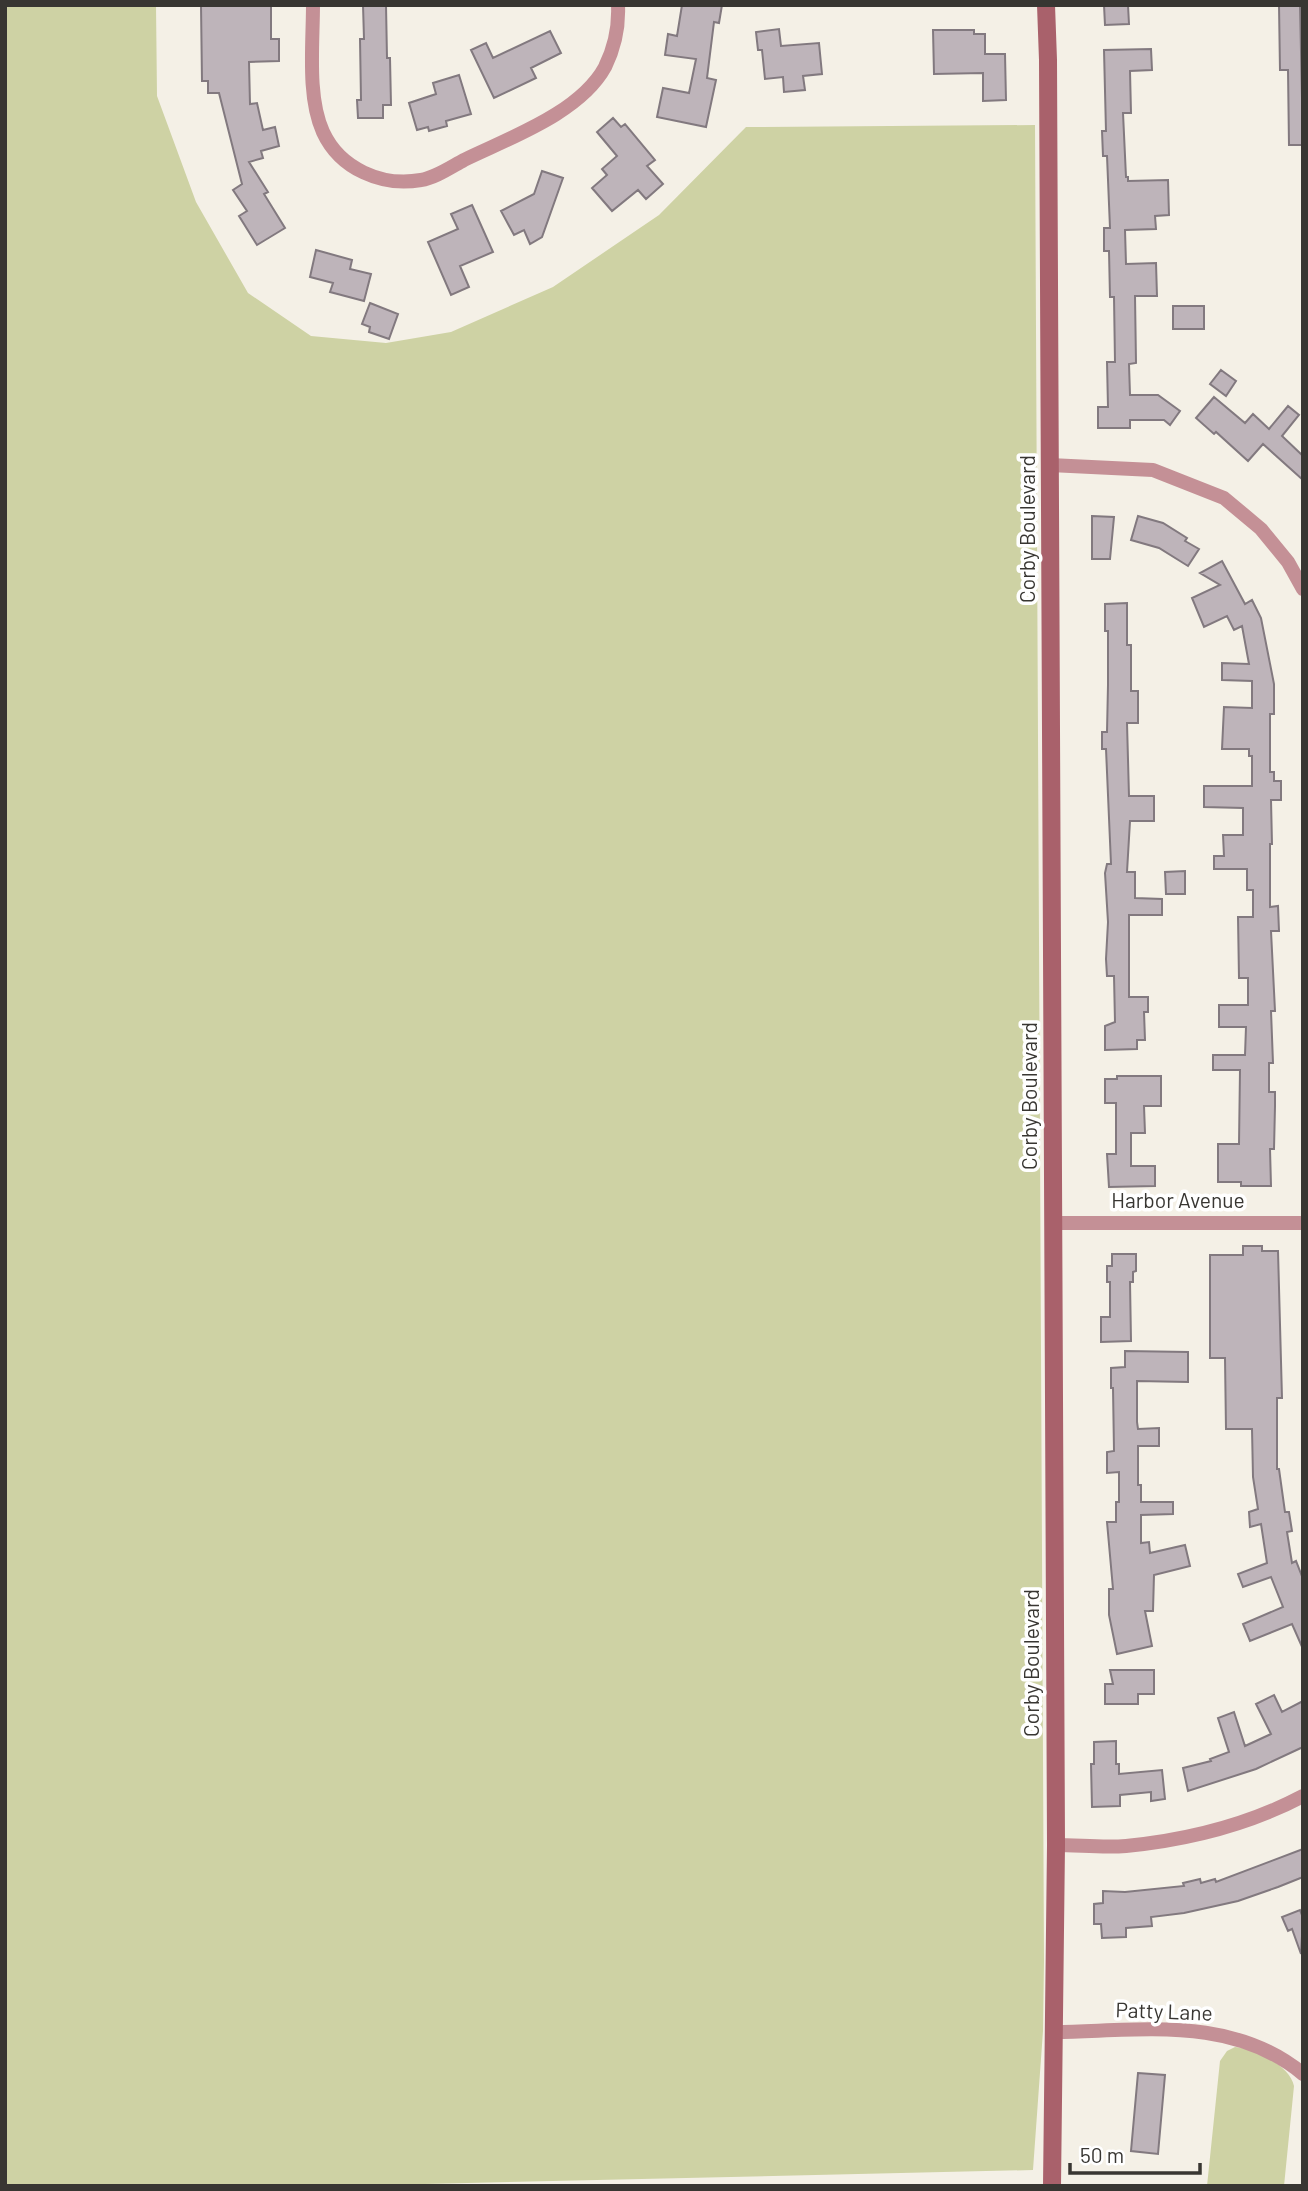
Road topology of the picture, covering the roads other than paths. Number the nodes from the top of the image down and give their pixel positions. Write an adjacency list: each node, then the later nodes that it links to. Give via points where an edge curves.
1 (313, 5): 2 (street, via 314,100 324,135 356,169 400,182 424,180 566,108 604,68 615,39)
2 (618, 5)
3 (1046, 5): 4 (street, Corby Boulevard)
4 (1050, 465): 5 (street, via 1153,470 1224,498 1261,529); 6 (street, Corby Boulevard)
5 (1303, 589)
6 (1053, 1223): 7 (street, Harbor Avenue); 9 (street, Corby Boulevard)
7 (1303, 1223)
8 (1303, 1796): 9 (street, via 1260,1816 1194,1836 1124,1846)
9 (1056, 1845): 10 (street, Corby Boulevard)
10 (1055, 2032): 11 (street, Patty Lane, via 1208,2032 1267,2049); 12 (street, Corby Boulevard)
11 (1303, 2074)
12 (1052, 2186)

